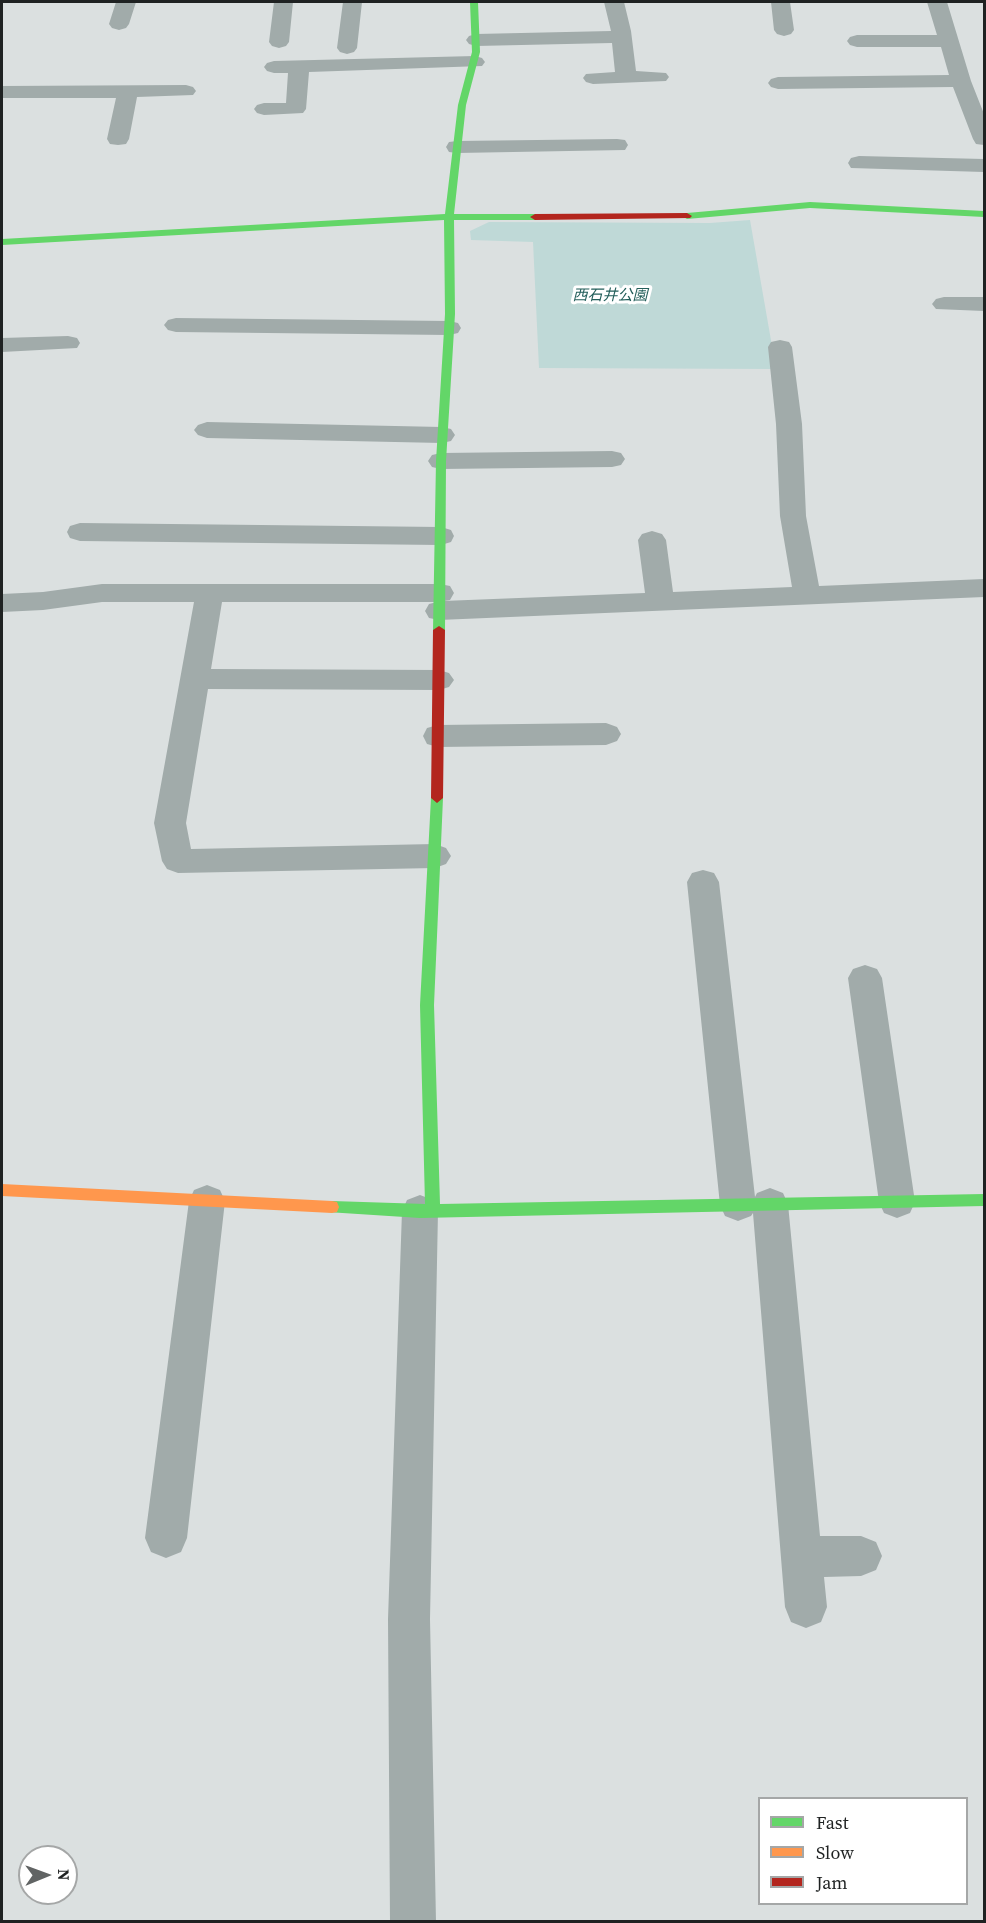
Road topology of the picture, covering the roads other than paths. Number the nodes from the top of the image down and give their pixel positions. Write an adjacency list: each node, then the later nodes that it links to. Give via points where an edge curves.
1 (126, 2): 8 (street)
2 (283, 2): 13 (street)
3 (352, 2): 15 (street)
4 (474, 2): 11 (street)
5 (614, 2): 10 (street)
6 (780, 2): 9 (street)
7 (937, 2): 12 (street)
8 (119, 24)
9 (784, 30)
10 (621, 37): 11 (street); 21 (street)
11 (476, 40): 16 (street)
12 (948, 41): 14 (street); 22 (street)
13 (279, 42)
14 (857, 42)
15 (347, 48)
16 (475, 62): 17 (street); 31 (street, via 465,88)
17 (299, 66): 18 (street); 27 (street, via 296,109)
18 (274, 67)
19 (659, 77): 21 (street)
20 (593, 78): 21 (street)
21 (626, 78)
22 (960, 81): 23 (street, via 805,75); 29 (street)
23 (778, 83)
24 (128, 91): 25 (street); 26 (street); 28 (street)
25 (186, 91)
26 (2, 92)
27 (264, 109)
28 (118, 139)
29 (984, 139)
30 (617, 145): 31 (street)
31 (457, 147): 35 (street)
32 (859, 163): 33 (street)
33 (984, 166)
34 (984, 214): 35 (street, via 810,205 678,217)
35 (449, 217): 36 (street); 40 (street)
36 (2, 242)
37 (944, 304): 38 (street)
38 (984, 304)
39 (176, 325): 40 (street)
40 (448, 328): 45 (street)
41 (68, 343): 42 (street)
42 (2, 345)
43 (780, 347): 53 (street, via 789,424 793,516)
44 (207, 430): 45 (street)
45 (442, 435): 47 (street)
46 (612, 459): 47 (street)
47 (441, 461): 49 (street)
48 (80, 532): 49 (street)
49 (441, 536): 55 (street)
50 (652, 540): 54 (street)
51 (984, 588): 53 (street)
52 (210, 593): 55 (street); 56 (street, via 102,593); 57 (street)
53 (807, 595): 54 (street)
54 (660, 600): 55 (street)
55 (440, 602): 58 (street)
56 (2, 603)
57 (195, 679): 58 (street); 61 (street, via 170,823 178,861)
58 (439, 680): 60 (street)
59 (606, 734): 60 (street)
60 (438, 736): 61 (street)
61 (435, 856): 69 (street, via 428,1005)
62 (703, 882): 68 (street)
63 (865, 978): 67 (street)
64 (2, 1190): 66 (street)
65 (984, 1200): 67 (street)
66 (207, 1202): 69 (street); 70 (street)
67 (897, 1202): 68 (street)
68 (754, 1205): 69 (street); 72 (street)
69 (426, 1210): 74 (street, via 409,1620)
70 (166, 1539)
71 (861, 1556): 72 (street)
72 (802, 1557): 73 (street)
73 (806, 1607)
74 (413, 1922)

